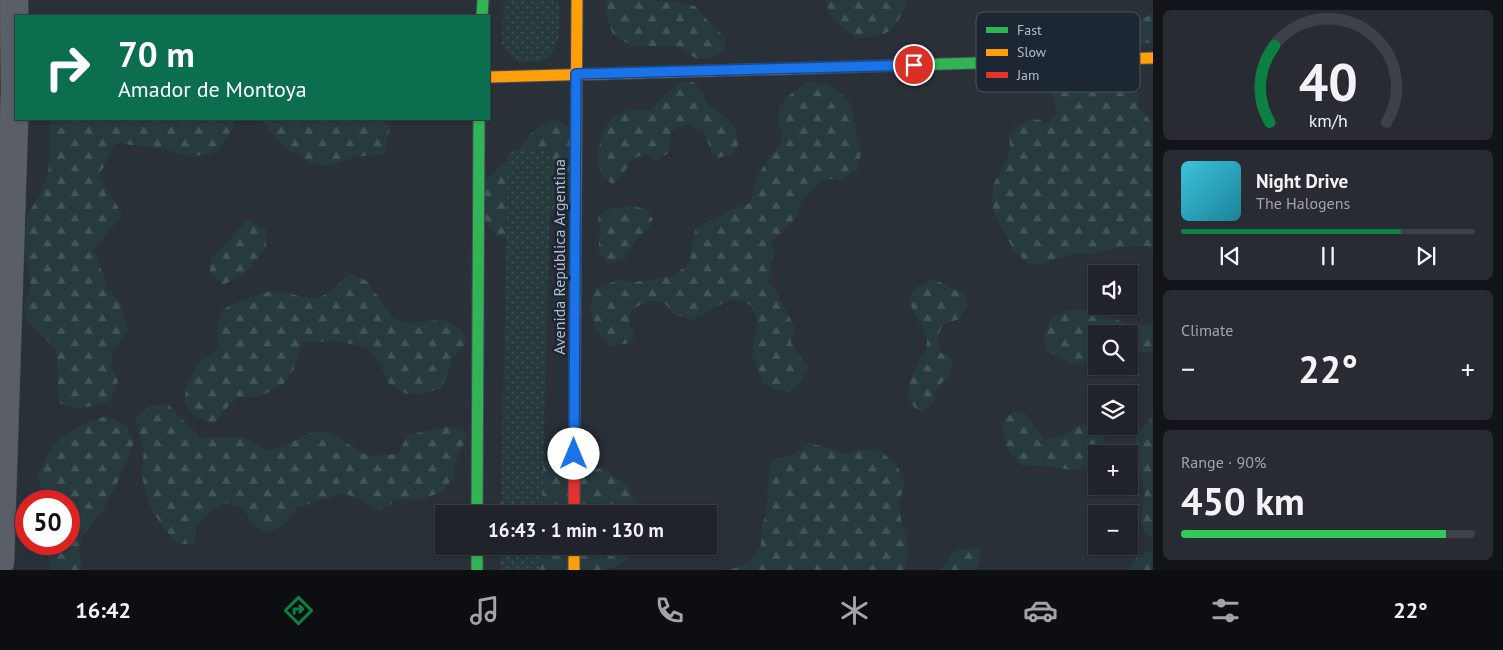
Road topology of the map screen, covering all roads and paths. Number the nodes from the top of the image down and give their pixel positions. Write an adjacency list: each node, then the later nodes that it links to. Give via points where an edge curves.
1 (14, 0): 5 (street)
2 (483, 0): 4 (main road)
3 (577, 0): 9 (main road, Avenida República Argentina)
4 (482, 15)
5 (15, 45)
6 (1140, 58): 7 (main road)
7 (1153, 58)
8 (976, 63): 9 (main road)
9 (576, 74): 10 (main road); 14 (main road, Avenida República Argentina)
10 (490, 77)
11 (15, 120): 17 (street)
12 (479, 120): 13 (main road)
13 (477, 505)
14 (574, 505)
15 (477, 555): 18 (main road)
16 (574, 555): 19 (main road)
17 (0, 562)
18 (477, 570)
19 (574, 570)

